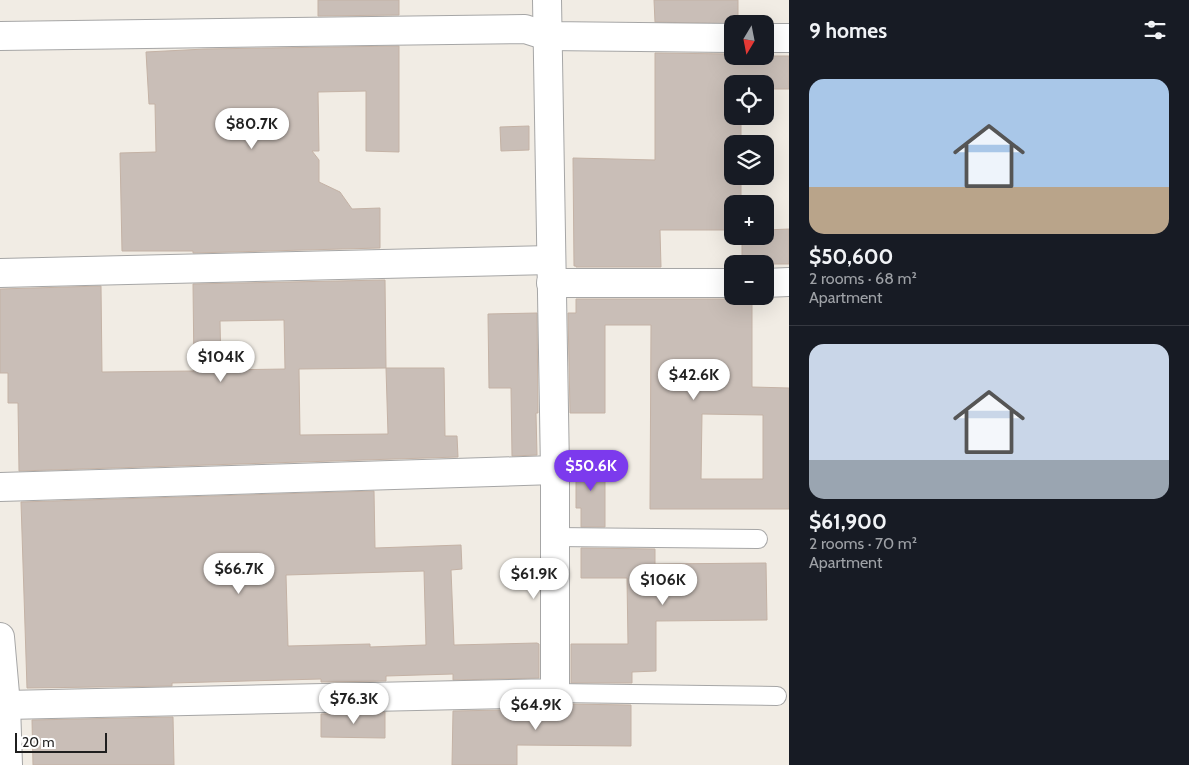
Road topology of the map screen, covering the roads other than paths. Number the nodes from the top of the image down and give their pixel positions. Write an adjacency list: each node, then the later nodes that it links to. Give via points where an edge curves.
1 (547, 0): 3 (street)
2 (0, 36): 3 (street, via 525,29)
3 (547, 36): 4 (street); 7 (street)
4 (724, 38)
5 (774, 38): 6 (street)
6 (789, 38)
7 (551, 272): 8 (street); 11 (street); 12 (street)
8 (0, 273)
9 (774, 282): 10 (street)
10 (789, 282)
11 (724, 283)
12 (555, 470): 13 (street); 14 (street)
13 (0, 487)
14 (555, 537): 15 (lane); 17 (street)
15 (758, 539)
16 (0, 637): 19 (street)
17 (555, 693): 18 (lane); 19 (street)
18 (777, 696)
19 (6, 706): 20 (street)
20 (5, 760)

